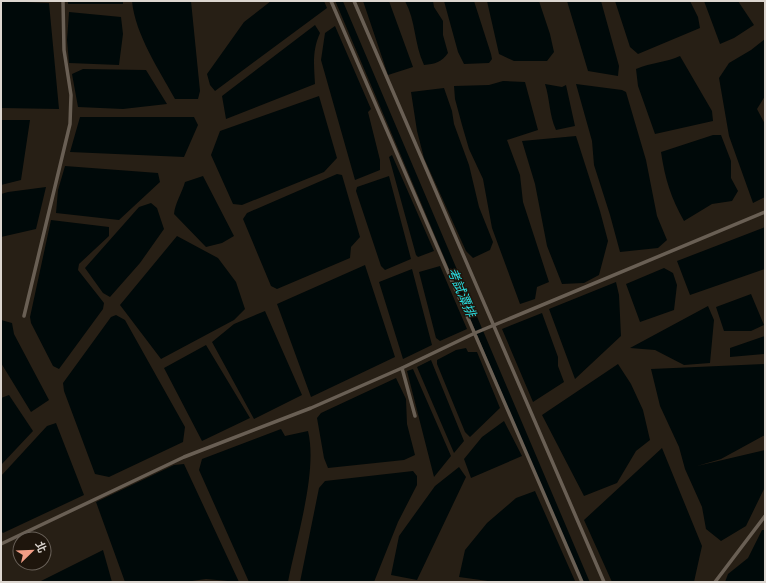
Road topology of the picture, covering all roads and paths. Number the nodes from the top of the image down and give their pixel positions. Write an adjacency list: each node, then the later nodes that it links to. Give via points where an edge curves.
1 (63, 1): 5 (lane, via 64,50 71,95 70,124)
2 (331, 1): 7 (lane)
3 (354, 1): 6 (lane)
4 (765, 212): 6 (lane)
5 (24, 316)
6 (493, 326): 7 (lane); 13 (lane)
7 (476, 333): 8 (lane); 12 (lane)
8 (402, 368): 9 (lane); 11 (lane, via 311,408 184,457)
9 (415, 416)
10 (765, 516): 14 (lane)
11 (1, 544)
12 (582, 582)
13 (604, 582)
14 (715, 582)

